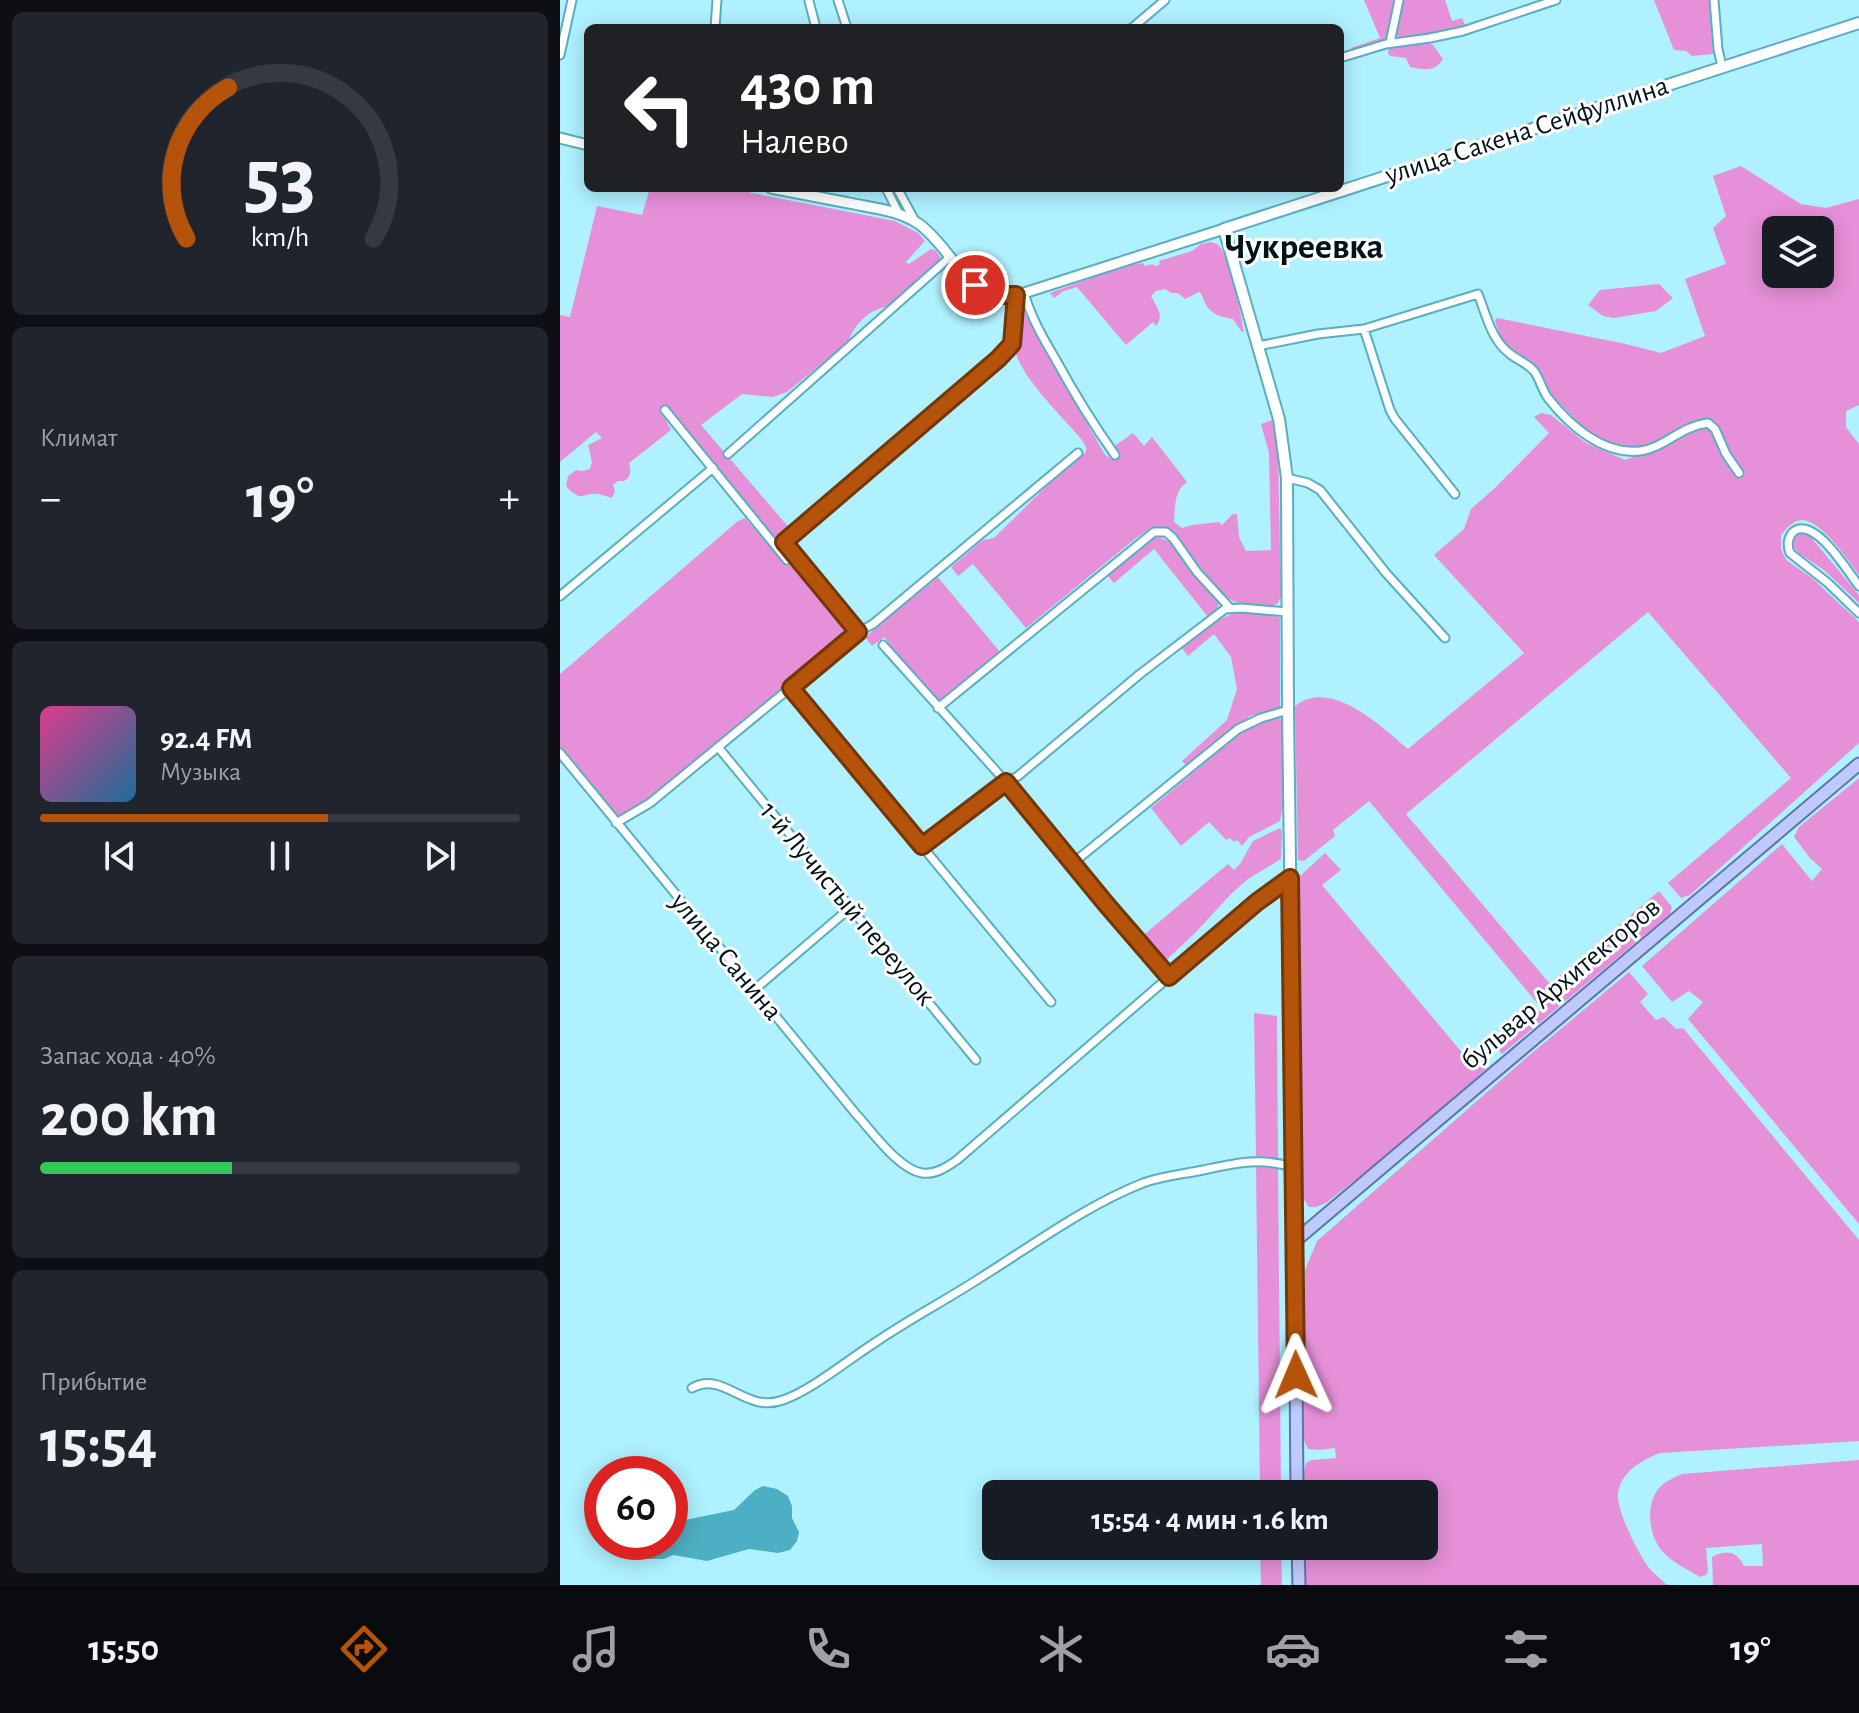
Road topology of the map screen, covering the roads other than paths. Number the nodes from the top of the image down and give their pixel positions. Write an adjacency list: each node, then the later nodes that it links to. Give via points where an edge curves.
1 (572, 0): 15 (street)
2 (717, 0): 10 (street)
3 (838, 0): 12 (street)
4 (1399, 0): 14 (street)
5 (1556, 0): 14 (street, via 1463,31)
6 (1714, 0): 17 (street)
7 (809, 1): 11 (street)
8 (1162, 1): 13 (street)
9 (1859, 23): 17 (main road, улица Сакена Сейфуллина)
10 (715, 24)
11 (815, 24)
12 (846, 24)
13 (1136, 24)
14 (1390, 43): 16 (street)
15 (560, 55)
16 (1344, 57)
17 (1722, 67): 20 (main road, улица Сакена Сейфуллина)
18 (560, 138): 19 (street)
19 (584, 144)
20 (1344, 190)
21 (791, 192): 25 (street, улица Сакена Сейфуллина)
22 (888, 192): 25 (street)
23 (899, 192): 26 (street)
24 (1338, 192): 27 (main road, улица Сакена Сейфуллина)
25 (899, 214): 26 (street, улица Сакена Сейфуллина)
26 (915, 222): 28 (street, улица Сакена Сейфуллина)
27 (1224, 229): 29 (street, улица Сакена Сейфуллина); 31 (main road)
28 (950, 257): 29 (street, улица Сакена Сейфуллина, via 984,291); 34 (street)
29 (1020, 294): 35 (street); 46 (street, via 1012,344 998,359 784,542)
30 (1364, 329): 31 (street); 37 (street, via 1478,294 1501,345 1530,367 1547,397 1587,436 1609,447 1640,451 1695,424 1708,423); 39 (street, via 1390,410)
31 (1258, 346): 38 (main road, via 1279,419)
32 (665, 410): 36 (street)
33 (1078, 453): 46 (street)
34 (728, 454)
35 (1115, 455)
36 (713, 468): 40 (street); 42 (street)
37 (1739, 473)
38 (1287, 478): 44 (main road); 47 (street, via 1320,490)
39 (1455, 494)
40 (787, 560)
41 (1859, 586): 45 (street, via 1816,534 1799,528 1788,538 1790,553)
42 (560, 596)
43 (1230, 608): 44 (street); 50 (street, via 1173,538 1154,532); 55 (street)
44 (1288, 612): 51 (main road)
45 (1859, 613)
46 (858, 632): 49 (street)
47 (1445, 638)
48 (883, 645): 50 (street)
49 (791, 688): 52 (street); 57 (street)
50 (938, 708): 55 (street)
51 (1288, 710): 58 (street, via 1238,729); 59 (main road)
52 (718, 747): 56 (street, via 650,803); 60 (street, 1-й Лучистый переулок)
53 (560, 753): 56 (street, улица Санина)
54 (1859, 764): 66 (main road, бульвар Архитекторов)
55 (1006, 782): 57 (street); 58 (street)
56 (616, 823): 62 (street, улица Санина)
57 (922, 846): 63 (street)
58 (1073, 863): 61 (street)
59 (1290, 878): 61 (street); 65 (main road)
60 (850, 908): 62 (street); 64 (street, 1-й Лучистый переулок)
61 (1169, 977): 62 (street, улица Санина, via 957,1160 923,1173 896,1157 856,1114)
62 (754, 990)
63 (1051, 1002)
64 (976, 1060)
65 (1293, 1167): 66 (main road); 67 (street, via 1243,1162 1132,1188 782,1401 752,1401 710,1382)
66 (1295, 1241): 68 (main road)
67 (692, 1388)
68 (1297, 1480)
69 (1298, 1560): 70 (main road)
70 (1299, 1585)

